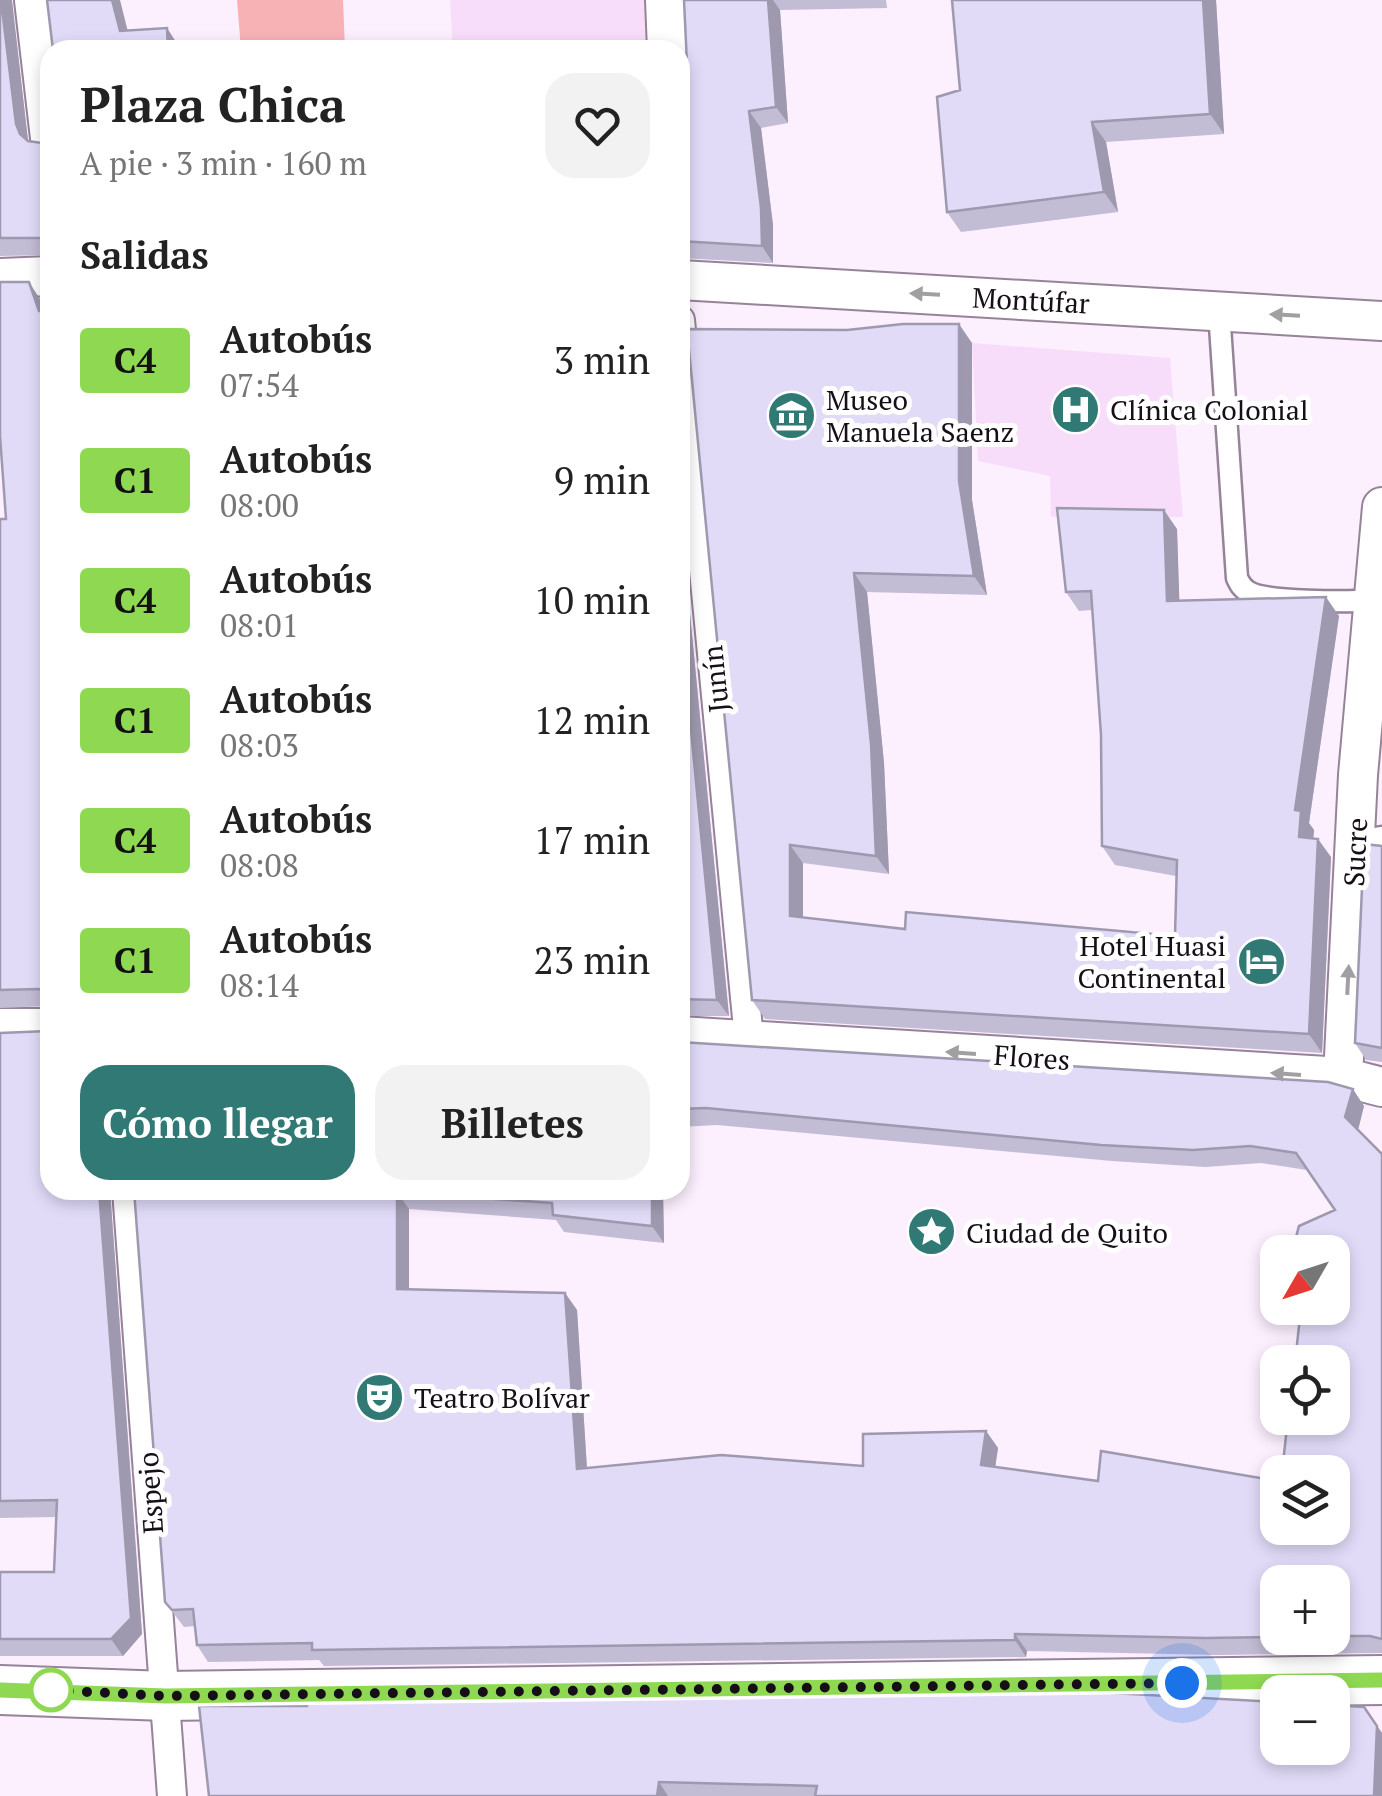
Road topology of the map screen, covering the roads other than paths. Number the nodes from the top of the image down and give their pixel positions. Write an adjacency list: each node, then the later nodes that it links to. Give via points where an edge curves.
1 (34, 0): 4 (street)
2 (665, 0): 3 (street)
3 (667, 40)
4 (40, 52)
5 (40, 276): 6 (street)
6 (0, 278)
7 (690, 281): 8 (street, Montúfar, one-way to 7)
8 (1219, 312): 9 (street, Montúfar, one-way to 8); 12 (lane, via 1242,588 1262,597)
9 (1382, 320)
10 (690, 424): 17 (street, Junín)
11 (1382, 508): 12 (street, Sucre)
12 (1374, 600): 13 (street, Sucre)
13 (1368, 839): 18 (street, Sucre, one-way to 13)
14 (0, 1028): 15 (street)
15 (40, 1028)
16 (690, 1036): 17 (street, Flores)
17 (749, 1039): 18 (street, Flores, one-way to 17)
18 (1343, 1077): 19 (street, Flores)
19 (1382, 1087)
20 (128, 1200): 23 (street, Espejo)
21 (1382, 1680): 23 (street)
22 (0, 1690): 23 (street)
23 (166, 1696): 24 (street, Espejo)
24 (172, 1796)

